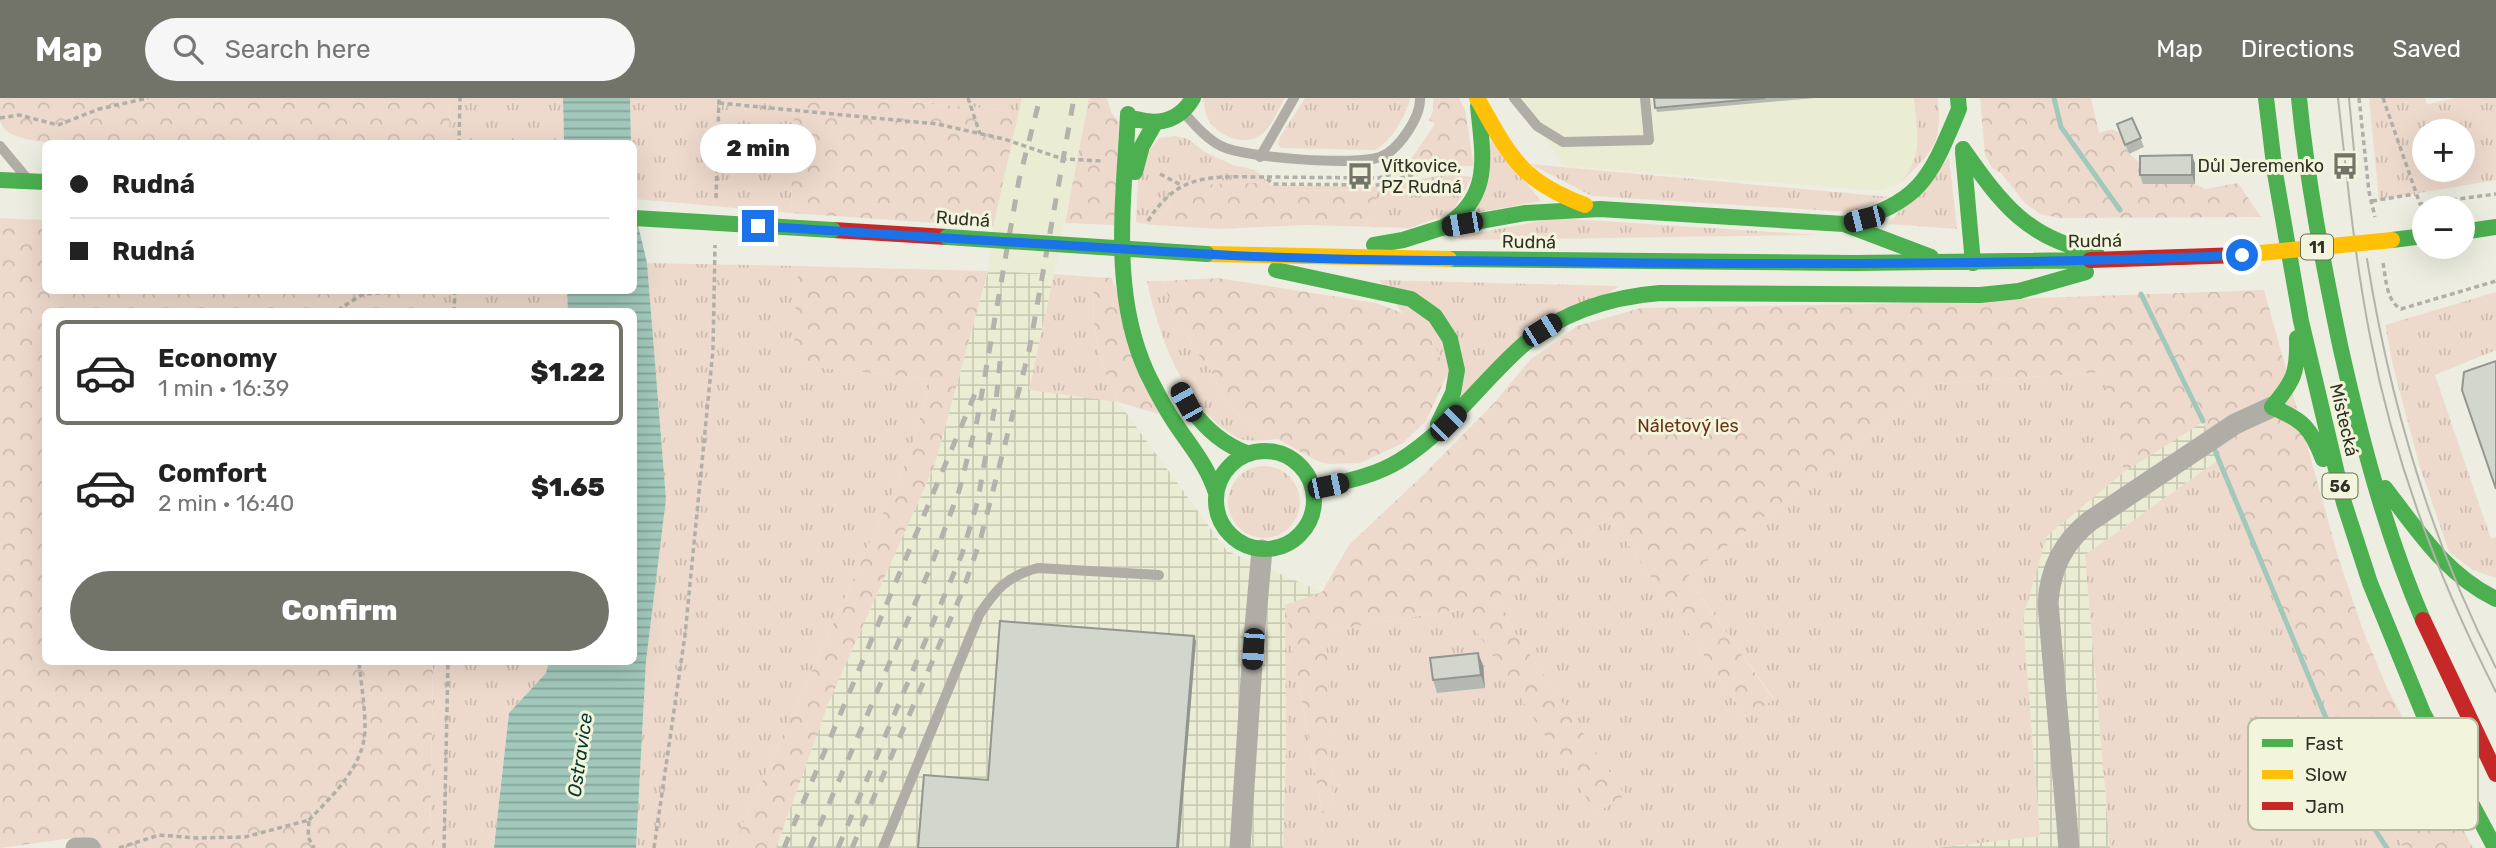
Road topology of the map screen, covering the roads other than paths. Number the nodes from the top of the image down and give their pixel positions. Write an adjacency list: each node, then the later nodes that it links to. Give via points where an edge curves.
1 (1116, 98): 12 (main road)
2 (1193, 98): 11 (main road)
3 (1294, 98): 16 (lane)
4 (1420, 98): 16 (lane, via 1418,112 1399,145 1381,157 1361,161)
5 (1477, 98): 20 (main road, via 1514,160 1531,179 1553,193); 23 (main road, via 1480,172 1472,202 1460,217)
6 (1514, 98): 7 (lane, via 1538,126 1563,142 1649,140)
7 (1645, 98)
8 (2266, 98): 32 (main road, Místecká / 56)
9 (2299, 98): 38 (main road, Místecká / 56, via 2313,205)
10 (1958, 103): 15 (main road); 22 (main road, via 1933,167 1917,190 1882,213)
11 (1183, 112): 13 (main road); 16 (lane, via 1221,146)
12 (1128, 114): 13 (main road); 17 (main road)
13 (1155, 123): 17 (main road)
14 (0, 146): 19 (lane)
15 (1963, 149): 29 (main road, via 1994,194 2025,222 2064,245); 31 (main road)
16 (1260, 157)
17 (1131, 161): 33 (main road); 40 (main road, via 1122,277 1132,330 1167,410 1198,450)
18 (0, 180): 19 (main road)
19 (37, 181)
20 (1600, 209): 22 (main road); 23 (main road, via 1526,213)
21 (637, 218): 27 (main road, Rudná / 11, bridge)
22 (1844, 224): 30 (main road)
23 (1441, 228): 28 (main road, via 1404,240)
24 (2496, 228): 25 (main road)
25 (2475, 230)
26 (2412, 238): 29 (main road, Rudná / 11, bridge, via 2242,255)
27 (1207, 254): 28 (main road, Rudná / 11); 36 (main road, via 1412,299 1435,316 1450,339 1457,370 1454,393)
28 (1286, 256): 30 (main road, Rudná / 11, via 1688,265)
29 (2128, 260): 31 (main road, Rudná / 11); 36 (main road, via 2019,291 1980,295 1660,293 1613,299 1578,310 1534,337)
30 (1947, 263): 31 (main road, Rudná / 11)
31 (1973, 263)
32 (2294, 281): 35 (main road, via 2299,368 2296,379); 43 (main road, Místecká / 56, via 2344,503)
33 (1142, 293)
34 (1180, 391): 37 (main road, via 1215,438)
35 (2272, 407): 43 (main road, via 2303,419 2315,440); 54 (street, via 2235,424 2090,521 2057,560 2049,584 2049,621)
36 (1430, 437): 39 (main road, via 1377,472)
37 (1249, 454): 39 (main road, via 1269,451 1289,457 1305,470); 40 (main road, via 1227,469)
38 (2368, 468): 44 (main road, via 2450,569); 46 (main road, Místecká / 56, via 2430,638)
39 (1313, 489): 41 (main road, via 1315,505 1306,529 1287,545)
40 (1216, 493): 41 (main road, via 1224,528 1241,543)
41 (1262, 550): 53 (street)
42 (1159, 575): 52 (lane, via 1038,568 1002,584 979,615)
43 (2371, 583): 45 (main road, Místecká / 56)
44 (2496, 599)
45 (2426, 718)
46 (2469, 718)
47 (2478, 737): 48 (main road, Místecká / 56)
48 (2496, 774)
49 (2478, 816): 55 (main road, Místecká / 56)
50 (76, 848): 51 (street)
51 (90, 848)
52 (883, 848)
53 (1240, 848)
54 (2069, 848)
55 (2495, 848)

